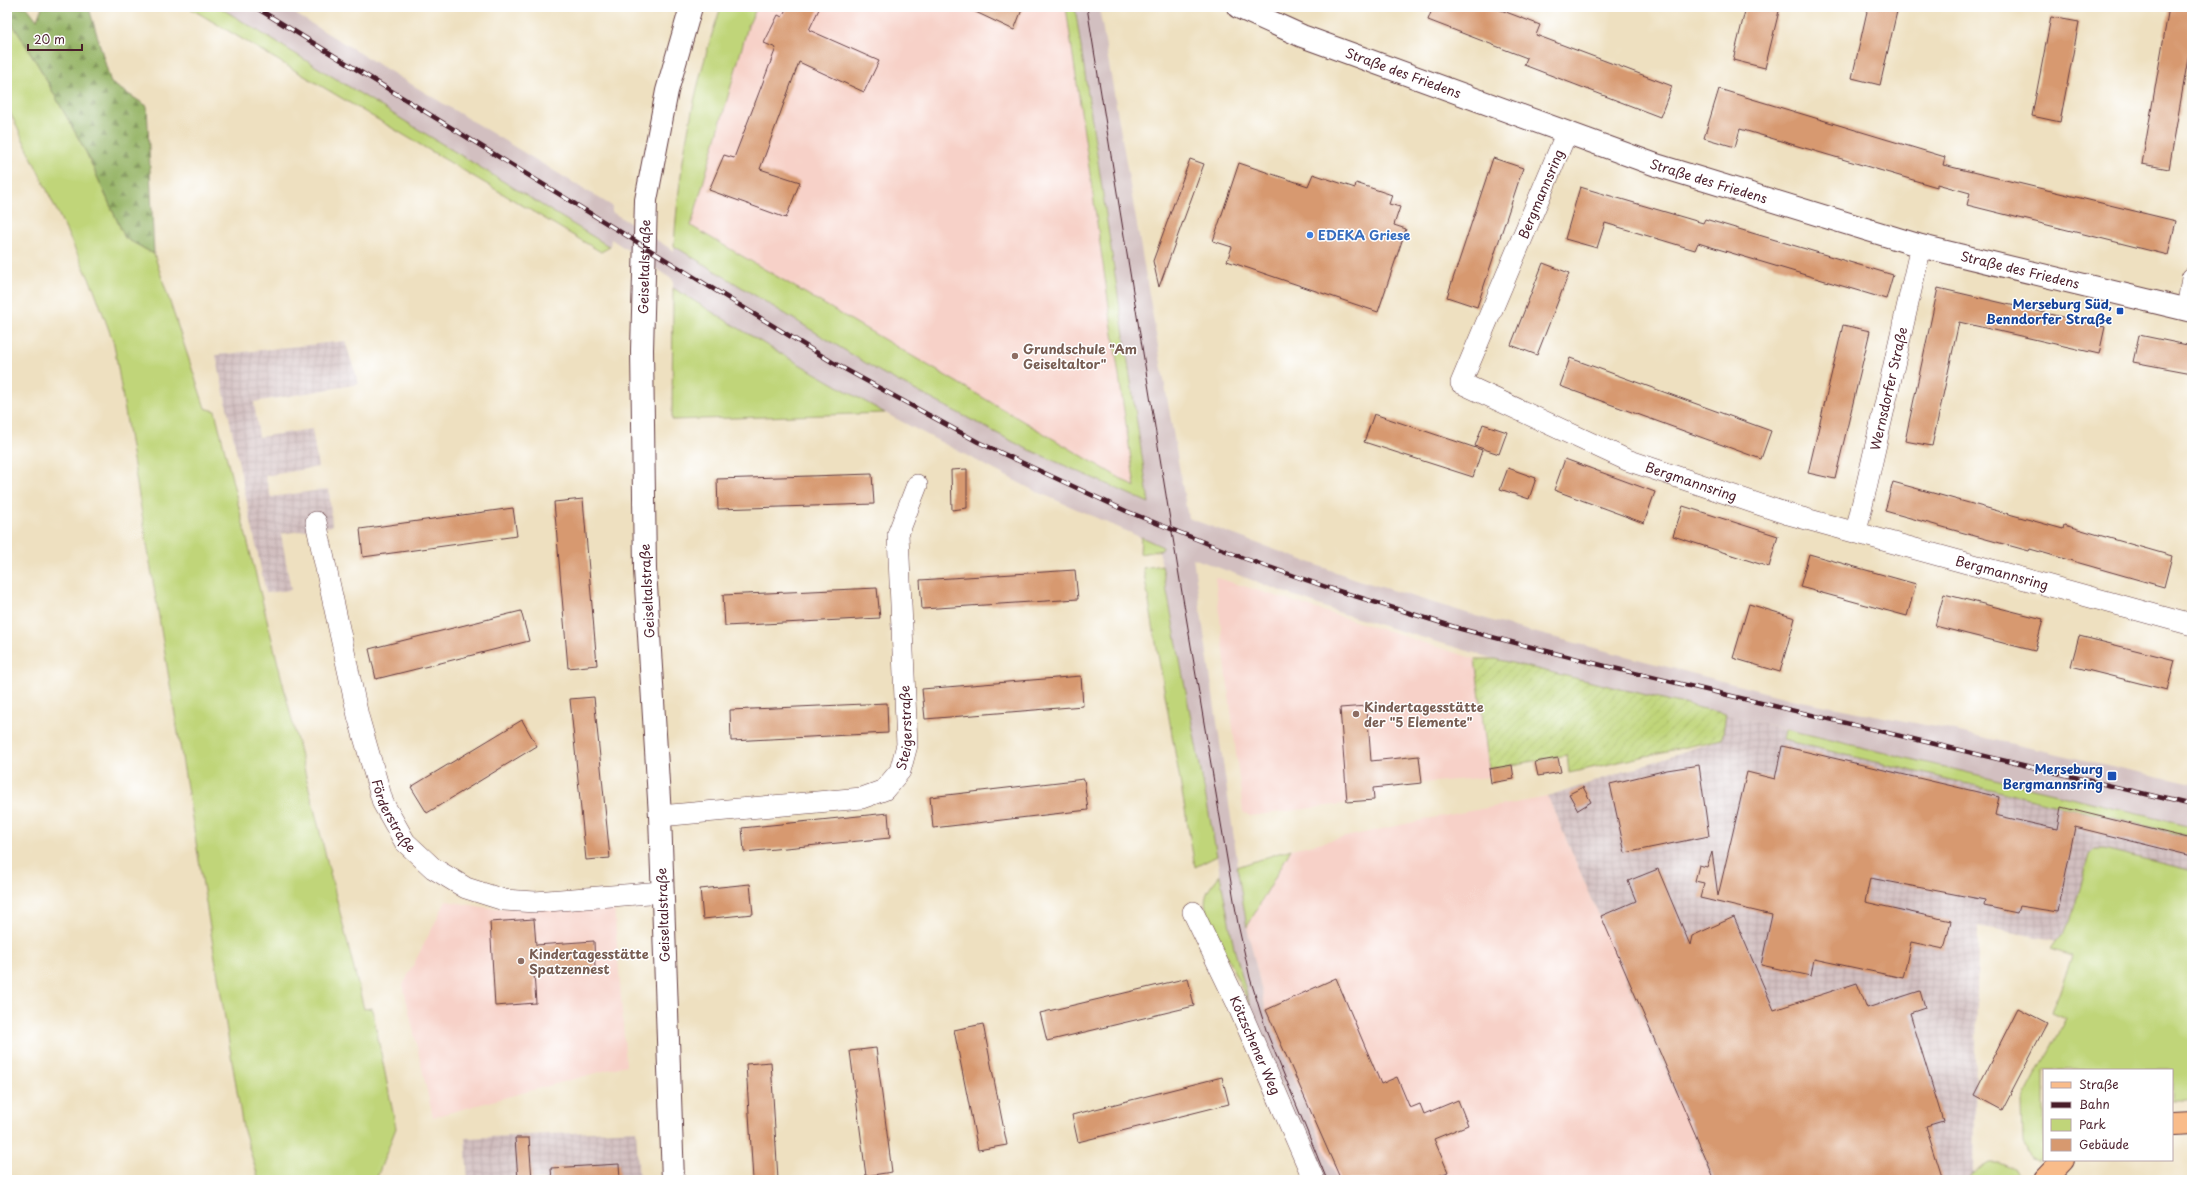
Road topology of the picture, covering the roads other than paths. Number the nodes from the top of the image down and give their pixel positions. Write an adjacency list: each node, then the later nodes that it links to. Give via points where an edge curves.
1 (691, 7): 11 (street, Geiseltalstraße, via 667,91 646,208 642,350 645,569)
2 (1238, 7): 3 (street, Straße des Friedens, via 1302,36)
3 (1566, 134): 4 (street, Straße des Friedens, via 1656,165); 9 (street, Bergmannsring, via 1461,383 1627,460 1788,514)
4 (1921, 246): 6 (street, Straße des Friedens); 9 (street, Wernsdorfer Straße)
5 (2192, 278): 6 (street)
6 (2189, 311)
7 (917, 485): 11 (street, Steigerstraße, via 898,534 907,745 900,771 884,790 862,798)
8 (316, 522): 12 (street, Förderstraße, via 358,716 383,803 405,842 433,868 466,888 504,900 535,902)
9 (1856, 532): 10 (street, Bergmannsring)
10 (2192, 625)
11 (660, 816): 12 (street, Geiseltalstraße)
12 (662, 892): 18 (street, Geiseltalstraße)
13 (1193, 912): 19 (street, Kötzschener Weg, via 1236,1001)
14 (2192, 1123): 15 (main road)
15 (2173, 1124)
16 (2062, 1161): 17 (main road)
17 (2045, 1179)
18 (673, 1180)
19 (1314, 1180)

